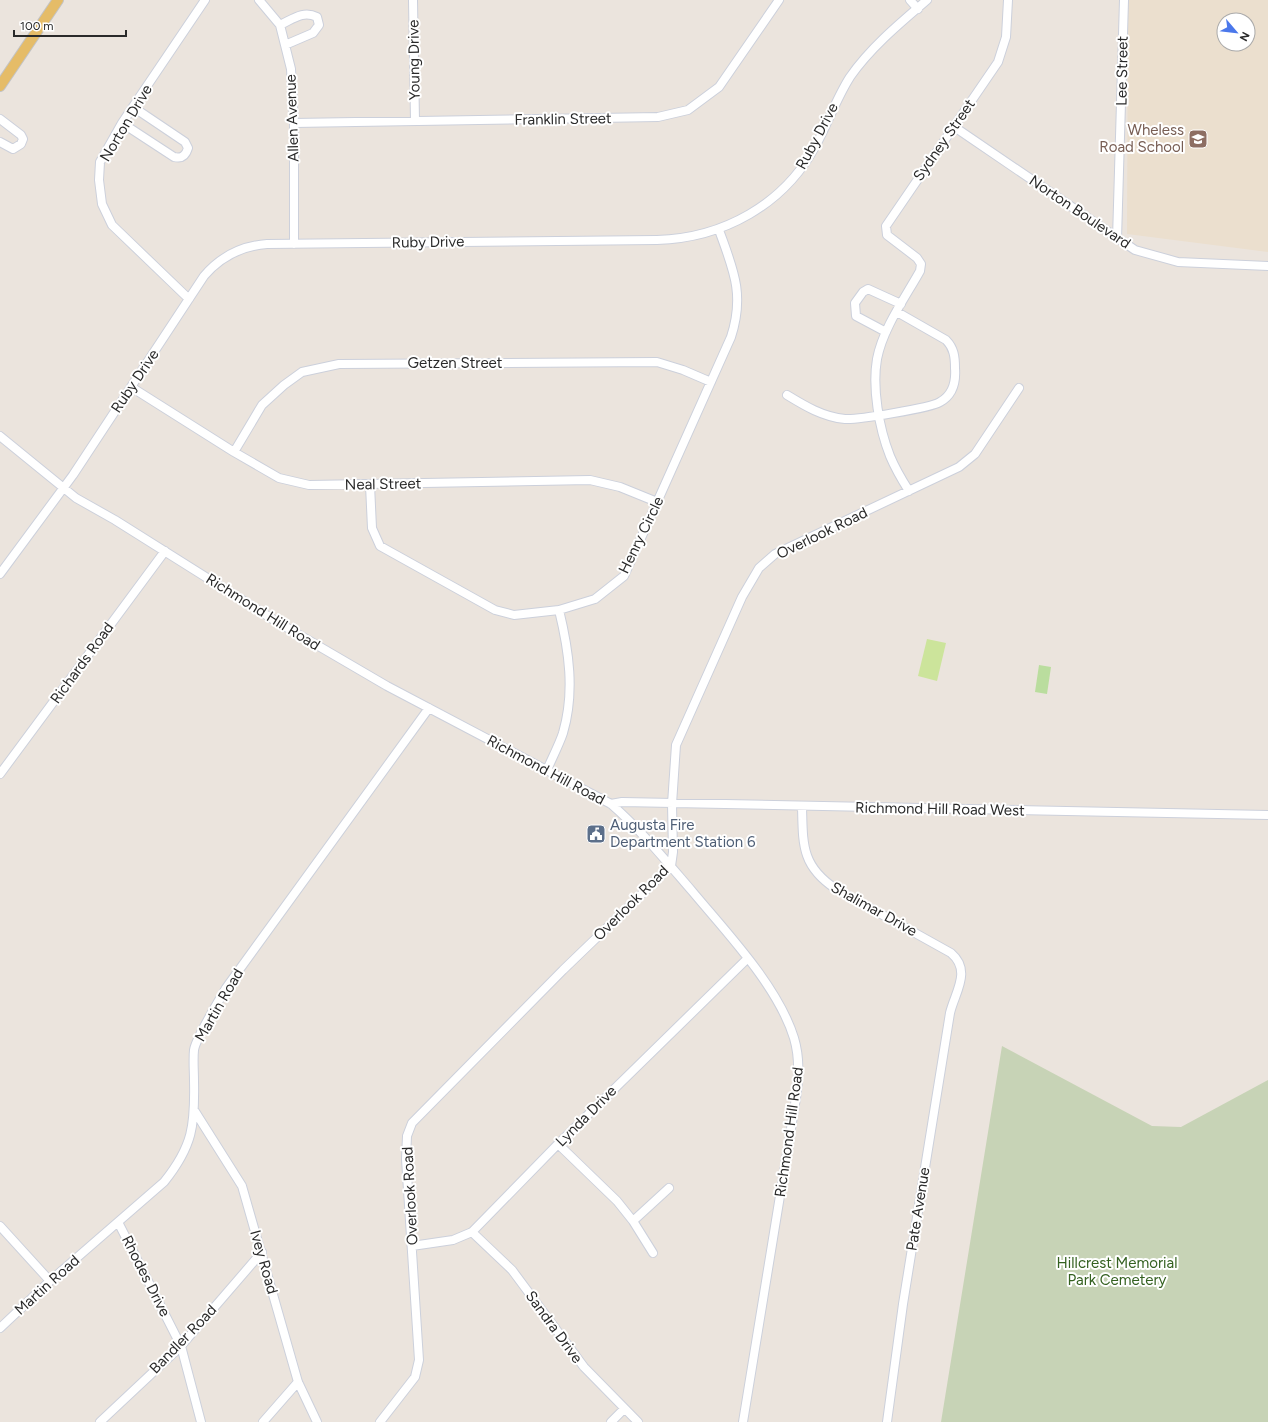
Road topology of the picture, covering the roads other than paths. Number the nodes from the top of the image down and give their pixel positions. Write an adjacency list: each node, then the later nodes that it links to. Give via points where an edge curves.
1 (58, 0): 13 (main road)
2 (204, 0): 14 (street, Norton Drive)
3 (259, 0): 11 (street, Allen Avenue)
4 (413, 0): 16 (street, Young Drive)
5 (779, 0): 16 (street, Franklin Street, via 719,87 688,110 658,117)
6 (910, 0): 10 (street)
7 (927, 0): 10 (street, Ruby Drive)
8 (1008, 0): 19 (street, Sydney Street, via 1006,37 1002,55 990,77)
9 (1124, 0): 22 (street, Lee Street)
10 (918, 9): 21 (street, Ruby Drive, via 865,59 851,77 839,95 816,145 794,177 764,205 745,218)
11 (280, 25): 12 (street, Allen Avenue); 12 (street, via 302,14 309,13 317,17 319,25 313,33)
12 (285, 45): 18 (street, Allen Avenue, via 291,69)
13 (0, 86)
14 (133, 107): 17 (street, Norton Drive); 17 (street, via 185,142 187,152 184,156 174,157)
15 (0, 119): 20 (street, via 23,139 13,149)
16 (415, 121): 18 (street, Franklin Street)
17 (122, 123): 25 (street, Norton Drive, via 100,162 102,204 112,225)
18 (294, 123): 23 (street, Allen Avenue)
19 (953, 126): 22 (street, Norton Boulevard); 26 (street, Sydney Street, via 886,226 887,235 921,264 920,271)
20 (0, 142)
21 (719, 230): 23 (street, Ruby Drive, via 657,240); 29 (street, Henry Circle, via 736,278 738,301 733,332)
22 (1117, 239): 24 (street, Norton Boulevard, via 1134,250 1178,262)
23 (294, 244): 25 (street, Ruby Drive, via 248,246 230,254 209,271)
24 (1268, 266)
25 (190, 299): 30 (street, Ruby Drive)
26 (902, 304): 27 (street); 28 (street, via 868,289 855,303 856,316)
27 (897, 312): 28 (street); 33 (street, via 950,344 955,354 956,381 940,402)
28 (886, 332): 33 (street, via 877,359 876,397)
29 (711, 382): 35 (street, Getzen Street, via 657,362 339,364 302,372 284,385 262,405); 39 (street, Henry Circle)
30 (131, 387): 35 (street, Neal Street); 37 (street, Ruby Drive)
31 (1019, 388): 38 (street, Overlook Road, via 975,454 959,467)
32 (786, 394): 33 (street, via 825,416 859,419)
33 (879, 414): 38 (street, via 890,456)
34 (0, 436): 37 (street, Richmond Hill Road)
35 (234, 452): 36 (street, Neal Street, via 279,478 302,484)
36 (370, 485): 39 (street, Neal Street, via 590,480 620,487); 42 (street, Henry Circle, via 372,528 380,546 495,610 514,615)
37 (64, 487): 40 (street, Richmond Hill Road, via 76,498); 41 (street, Ruby Drive)
38 (909, 491): 47 (street, Overlook Road, via 775,554 759,568 742,597 676,745)
39 (658, 502): 42 (street, Henry Circle, via 624,576 595,599)
40 (164, 551): 43 (street, Richmond Hill Road, via 350,665); 44 (street, Richards Road)
41 (0, 574)
42 (559, 610): 45 (street, via 568,645 570,689 562,734)
43 (429, 708): 45 (street, Richmond Hill Road); 53 (street, Martin Road, via 222,994 194,1049)
44 (2, 768)
45 (547, 770): 46 (street, Richmond Hill Road)
46 (611, 804): 47 (street, Richmond Hill Road West); 50 (street, Richmond Hill Road, via 634,825)
47 (672, 804): 48 (street, Richmond Hill Road West); 50 (street, Overlook Road, via 673,852)
48 (802, 806): 49 (street, Richmond Hill Road West); 52 (street, Shalimar Drive, via 803,846 812,868 836,889 956,956 963,976)
49 (1268, 815)
50 (670, 866): 51 (street, Richmond Hill Road); 60 (street, Overlook Road, via 412,1123 407,1136 406,1159)
51 (747, 958): 54 (street, Lynda Drive); 75 (street, Richmond Hill Road, via 788,1022 797,1048 799,1065 796,1098)
52 (954, 997): 76 (street, Pate Avenue, via 903,1304)
53 (194, 1110): 57 (street, Martin Road, via 191,1136 180,1160 164,1182); 61 (street, Ivey Road, via 242,1186)
54 (558, 1144): 56 (street, via 617,1200); 59 (street, Lynda Drive)
55 (669, 1188): 56 (street)
56 (633, 1221): 62 (street)
57 (118, 1222): 63 (street, Martin Road); 65 (street, Rhodes Drive)
58 (0, 1226): 63 (street)
59 (472, 1232): 60 (street, Lynda Drive, via 453,1240); 67 (street, Sandra Drive, via 512,1270 584,1367)
60 (412, 1246): 72 (street, Overlook Road, via 419,1367 411,1382)
61 (262, 1252): 65 (street, Bandler Road); 66 (street, Ivey Road)
62 (653, 1253)
63 (50, 1281): 64 (street, Martin Road)
64 (0, 1328)
65 (181, 1346): 68 (street, Bandler Road); 69 (street, Rhodes Drive)
66 (298, 1382): 70 (street); 71 (street, Ivey Road)
67 (624, 1409): 73 (street); 74 (street, Sandra Drive)
68 (100, 1422)
69 (201, 1422)
70 (263, 1422)
71 (317, 1422)
72 (380, 1422)
73 (611, 1422)
74 (638, 1422)
75 (743, 1422)
76 (887, 1422)

